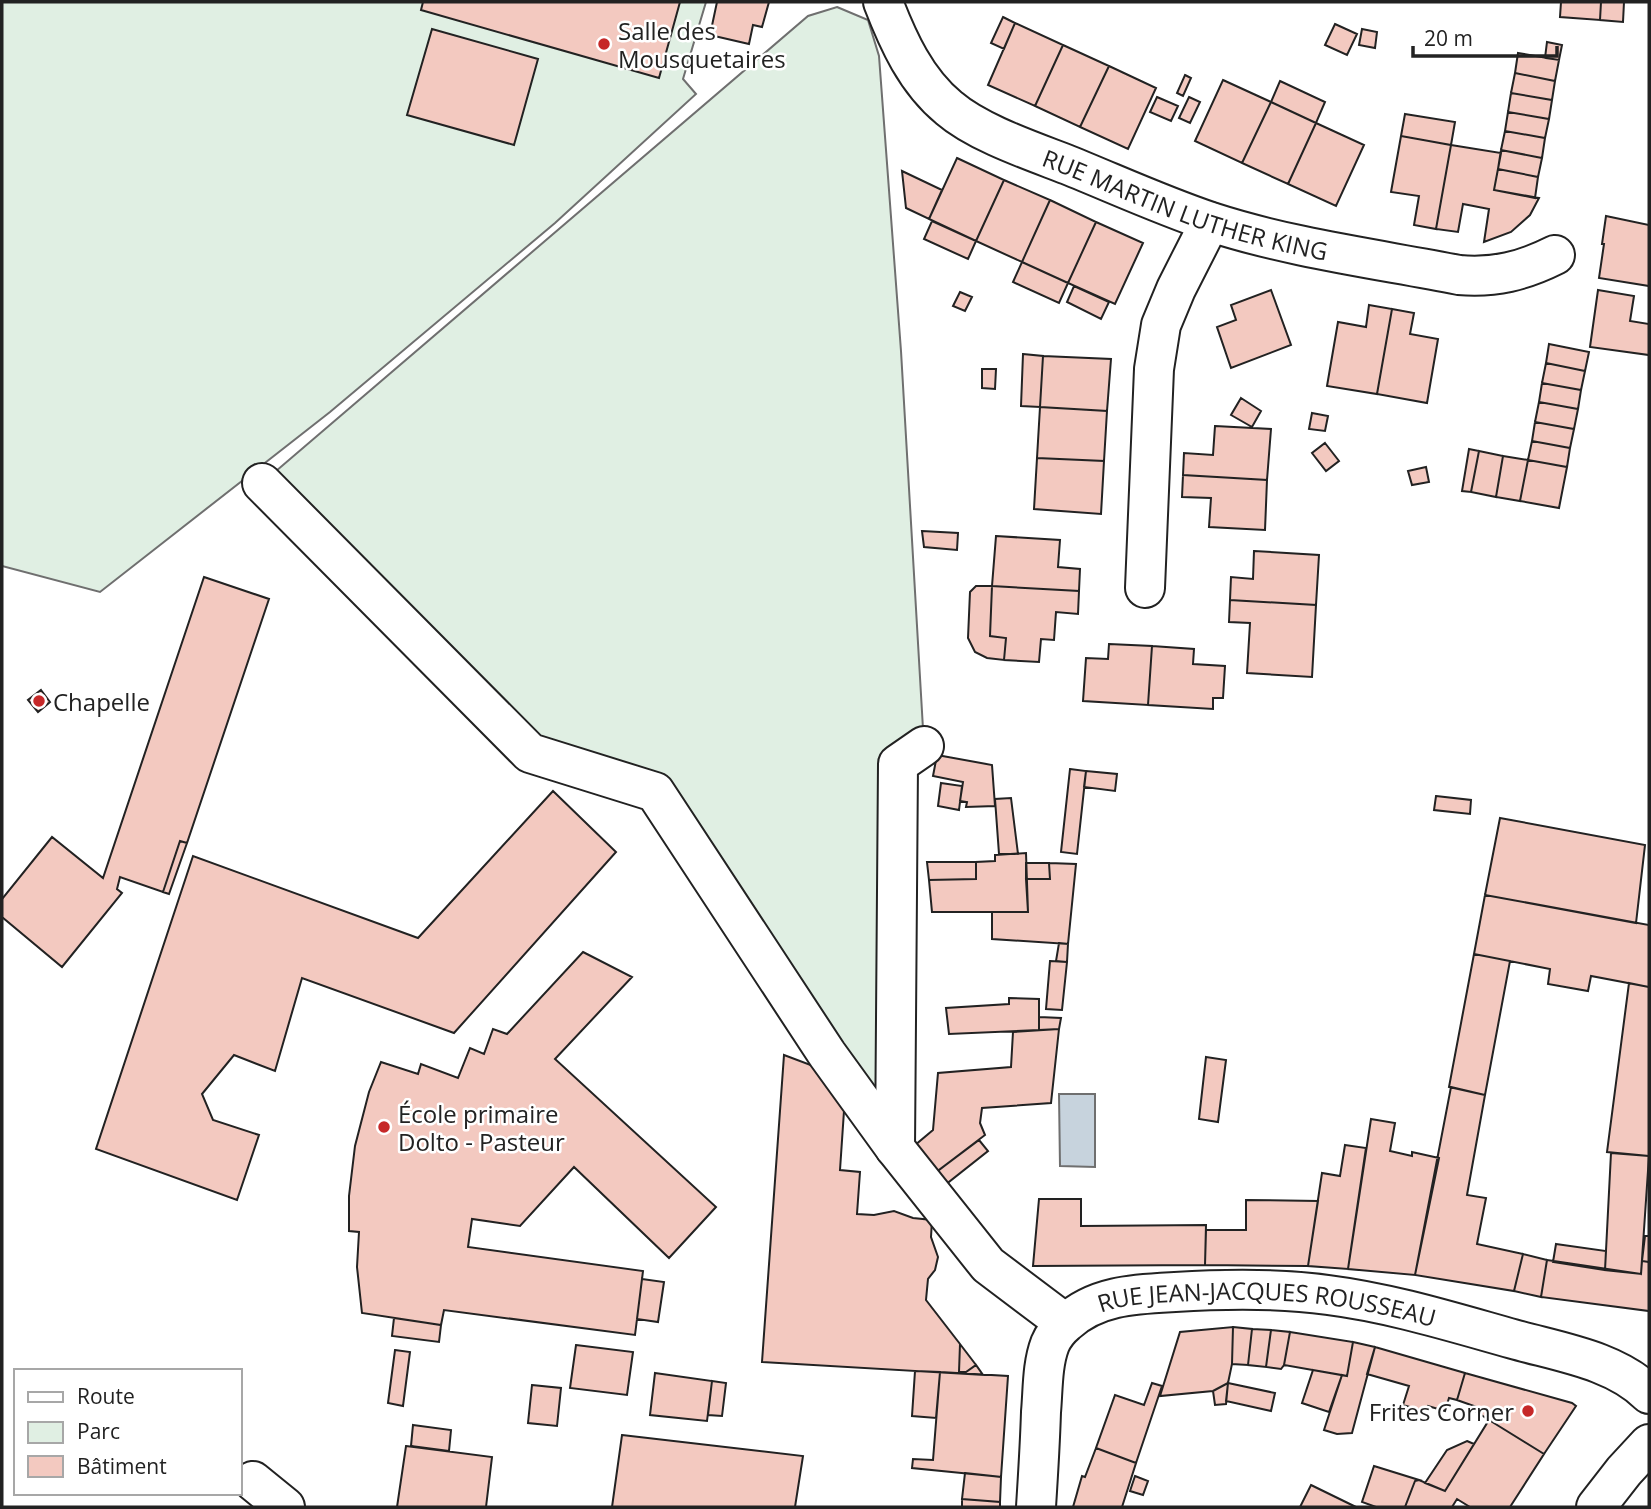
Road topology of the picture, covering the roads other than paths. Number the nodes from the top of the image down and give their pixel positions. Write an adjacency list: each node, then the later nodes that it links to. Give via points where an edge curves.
1 (883, 2): 2 (street, RUE MARTIN LUTHER KING, via 900,42 931,91 965,120)
2 (1210, 222): 3 (street, RUE MARTIN LUTHER KING, via 1276,240 1484,278); 5 (street, via 1161,325 1154,369)
3 (1555, 255)
4 (262, 483): 7 (street, via 530,753 656,792 827,1055)
5 (1145, 588)
6 (924, 746): 7 (street, via 898,764)
7 (895, 1148): 8 (street, via 988,1265)
8 (1065, 1323): 9 (street, RUE JEAN-JACQUES ROUSSEAU, via 1104,1300 1129,1294 1227,1290 1326,1294 1420,1313 1566,1353 1605,1366 1637,1382); 13 (street, RUE JEAN-JACQUES ROUSSEAU, via 1050,1342 1044,1371)
9 (1649, 1394)
10 (1649, 1444): 14 (street)
11 (253, 1480): 12 (street)
12 (285, 1507)
13 (1036, 1507)
14 (1596, 1507)

